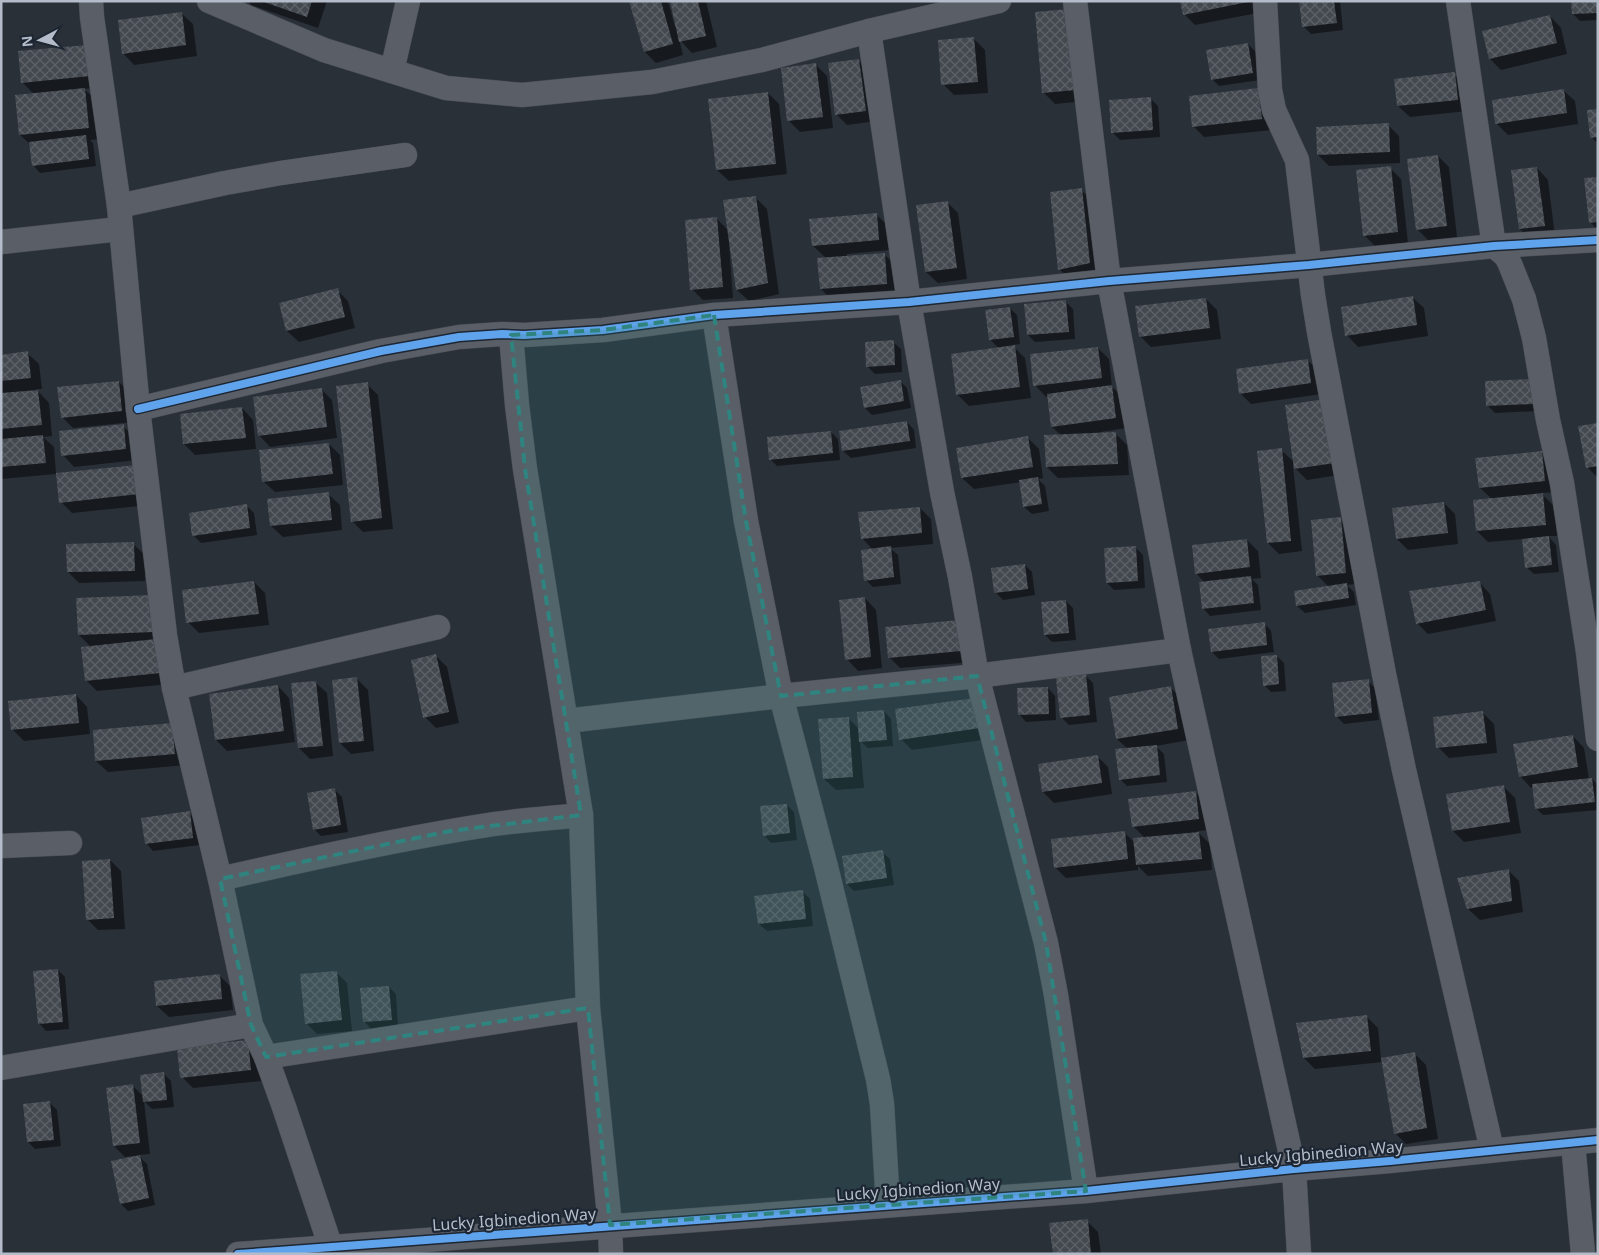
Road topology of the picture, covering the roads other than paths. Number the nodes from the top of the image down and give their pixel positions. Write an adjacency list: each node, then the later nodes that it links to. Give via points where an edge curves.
1 (91, 1): 11 (street)
2 (208, 1): 9 (street, via 324,50)
3 (408, 1): 9 (street)
4 (999, 1): 8 (street)
5 (1074, 1): 16 (street)
6 (1264, 1): 15 (street, via 1270,90 1274,110 1297,160)
7 (1458, 1): 14 (street)
8 (869, 31): 9 (street, via 762,60 652,82 522,96 446,88); 17 (street)
9 (392, 71)
10 (405, 155): 11 (street, via 281,173)
11 (120, 217): 13 (street); 20 (street)
12 (1598, 240): 14 (street)
13 (1, 242)
14 (1494, 246): 15 (street); 27 (street, via 1510,264 1524,299 1534,338 1562,483)
15 (1309, 265): 16 (street); 38 (street, via 1384,674)
16 (1109, 281): 17 (street); 22 (street)
17 (909, 302): 18 (street); 23 (street)
18 (714, 315): 19 (street, via 603,330); 25 (street, via 746,521)
19 (511, 335): 20 (street, via 459,337 381,350); 26 (street, via 525,469)
20 (138, 409): 24 (street)
21 (438, 627): 24 (street)
22 (1179, 650): 23 (street); 39 (street)
23 (977, 676): 25 (street); 40 (street, via 1046,943)
24 (174, 688): 31 (street)
25 (781, 696): 26 (street); 41 (street, via 878,1079)
26 (566, 721): 28 (street)
27 (1598, 738)
28 (581, 815): 31 (street, via 450,831); 32 (street)
29 (70, 843): 30 (street)
30 (1, 846)
31 (220, 879): 33 (street)
32 (588, 1008): 34 (street); 42 (street)
33 (252, 1025): 34 (street); 35 (street)
34 (266, 1058): 43 (street)
35 (1, 1068)
36 (1598, 1140): 37 (street, Lucky Igbinedion Way)
37 (1573, 1142): 38 (street, Lucky Igbinedion Way); 47 (street)
38 (1492, 1150): 39 (street, Lucky Igbinedion Way)
39 (1294, 1169): 40 (street, Lucky Igbinedion Way); 46 (street)
40 (1086, 1191): 41 (street, Lucky Igbinedion Way)
41 (888, 1205): 42 (street, Lucky Igbinedion Way)
42 (610, 1225): 43 (street, Lucky Igbinedion Way); 45 (street)
43 (331, 1250): 44 (street, Lucky Igbinedion Way)
44 (238, 1254)
45 (611, 1254)
46 (1299, 1254)
47 (1583, 1254)

